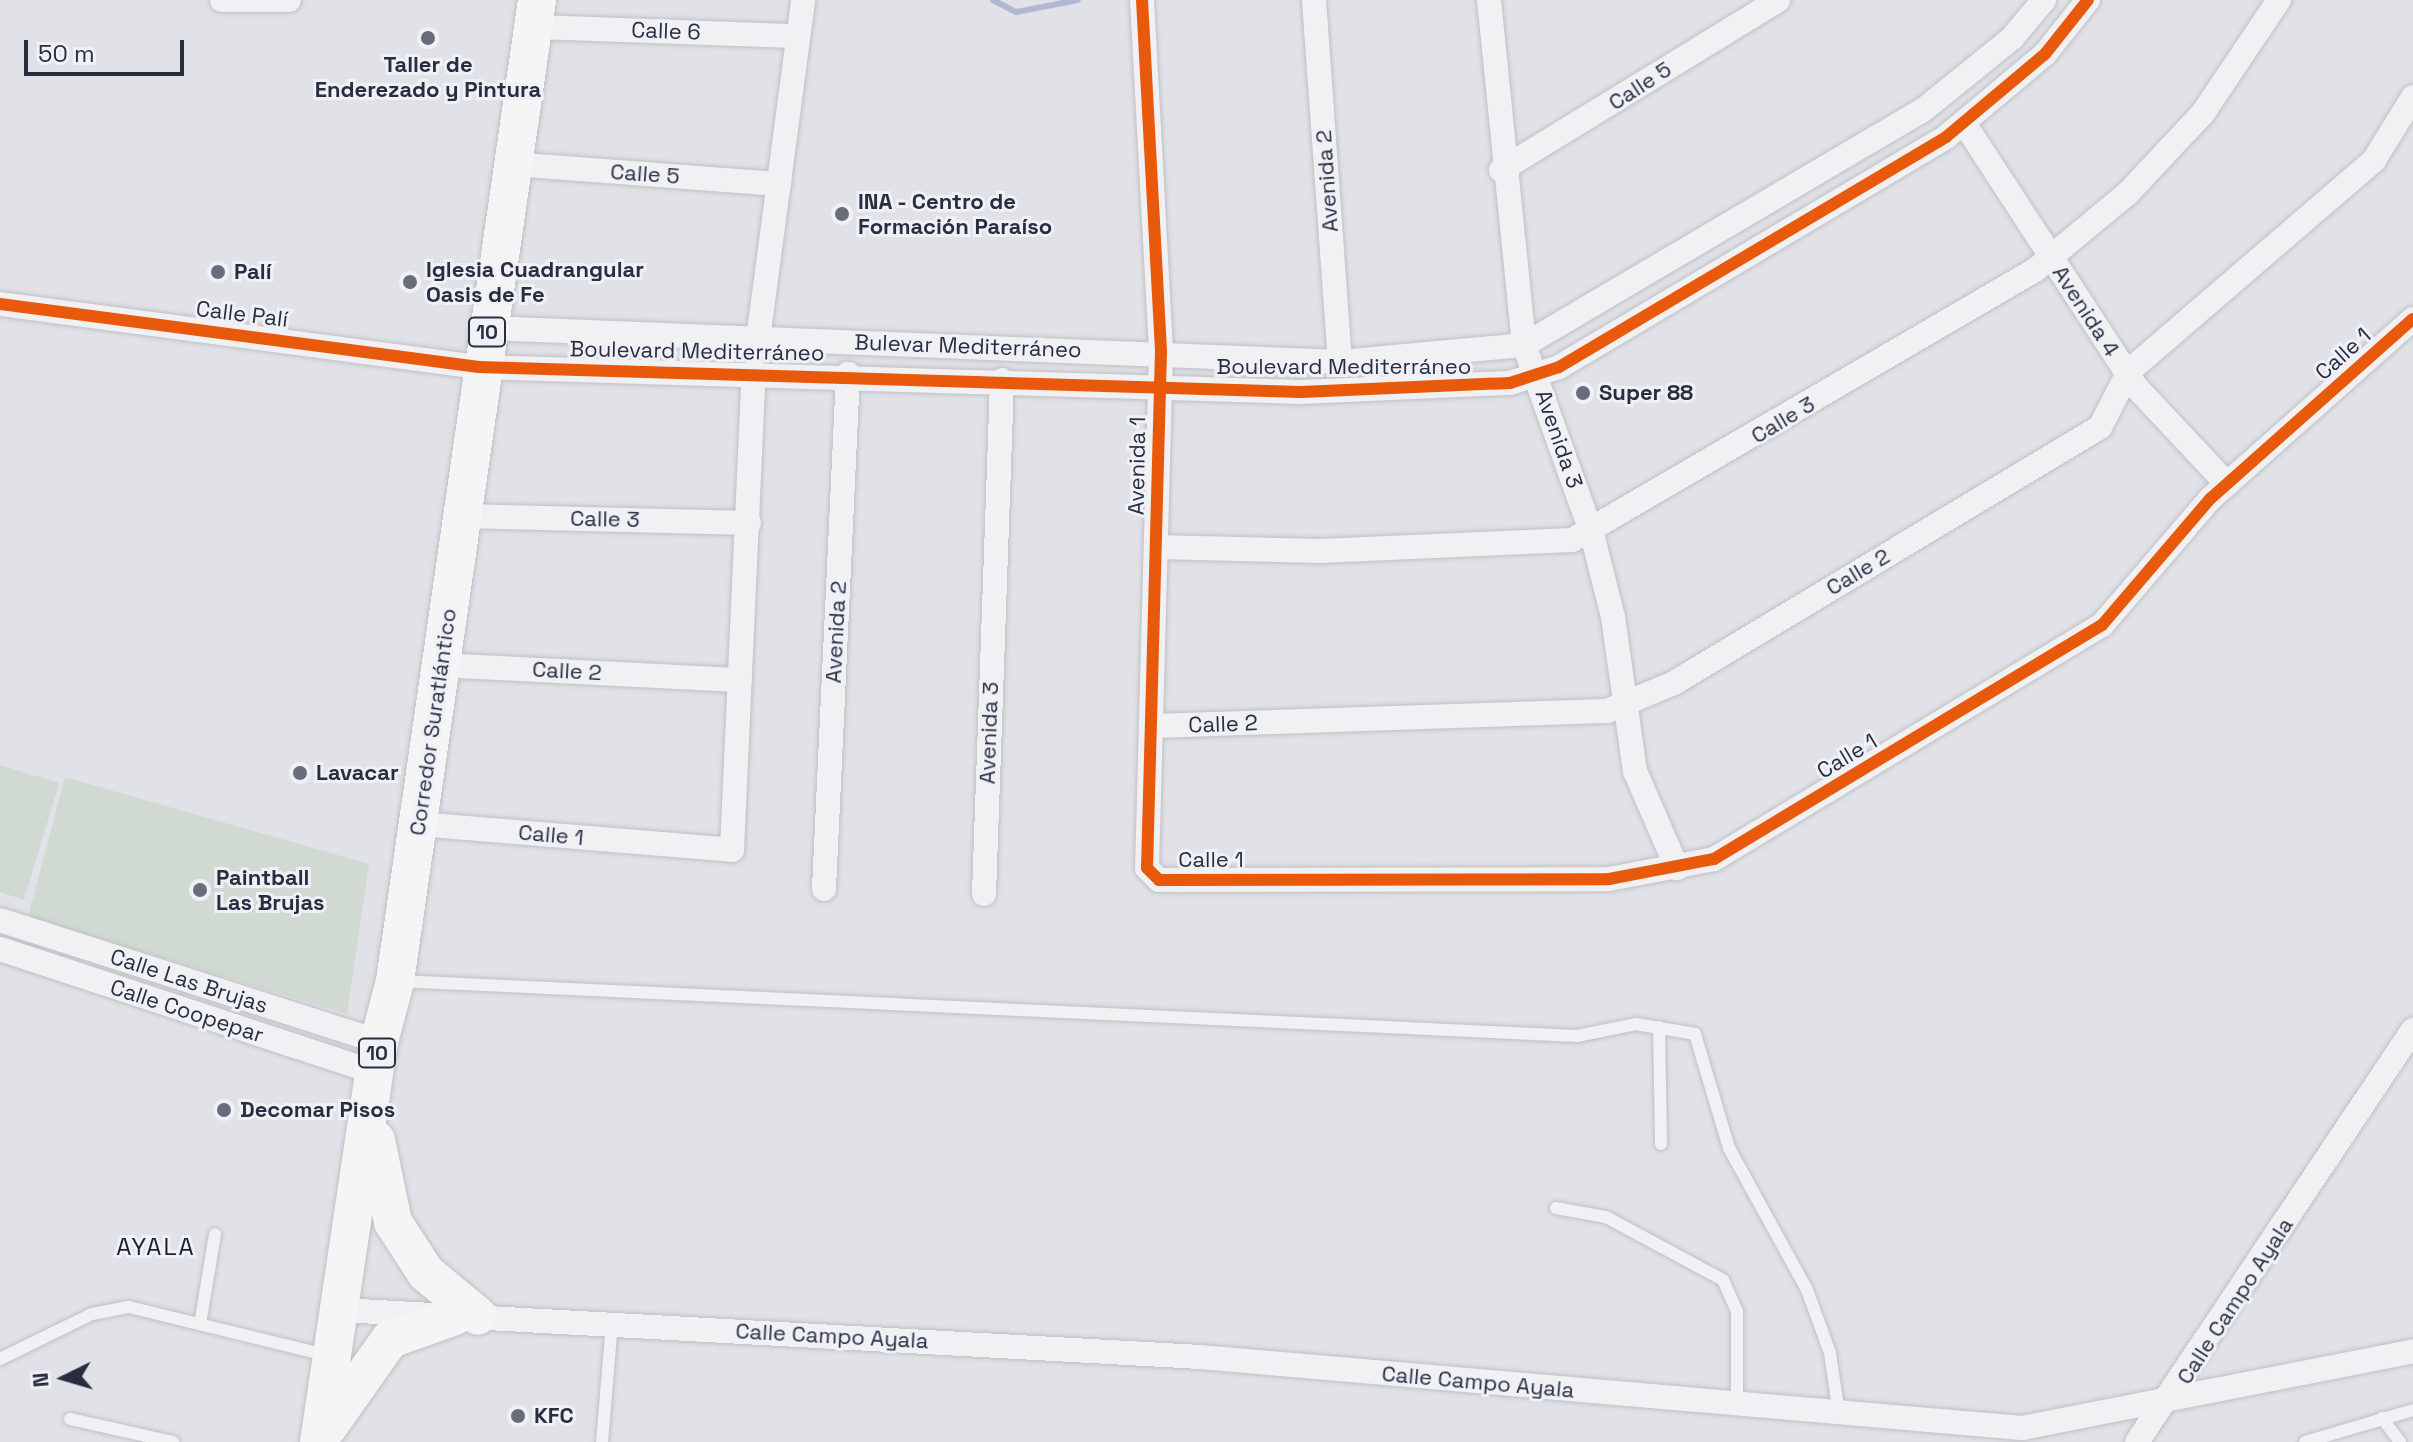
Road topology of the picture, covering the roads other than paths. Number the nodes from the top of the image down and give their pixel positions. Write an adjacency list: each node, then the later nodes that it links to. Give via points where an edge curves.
1 (222, 0): 2 (street, via 249,6)
2 (289, 0)
3 (803, 0): 12 (street)
4 (1142, 0): 24 (street, Avenida 1)
5 (1314, 0): 25 (street, Avenida 2)
6 (1489, 0): 16 (street, Avenida 3)
7 (1778, 0): 16 (street, Calle 5)
8 (2044, 0): 23 (street, Boulevard Mediterráneo, via 2012,38 1922,111)
9 (2088, 0): 14 (street, Boulevard Mediterráneo, via 2045,54)
10 (2279, 0): 18 (street, Calle 3, via 2203,113 2128,193)
11 (536, 14): 12 (street, Calle 6); 15 (main road, Corredor Suratlántico / 10)
12 (798, 36): 17 (street)
13 (2413, 97): 29 (street, Calle 2, via 2374,160)
14 (1964, 123): 18 (street, Avenida 4); 30 (street, Boulevard Mediterráneo)
15 (512, 164): 17 (street, Calle 5); 21 (main road, Corredor Suratlántico / 10)
16 (1501, 170): 23 (street, Avenida 3)
17 (779, 184): 22 (street)
18 (2051, 257): 29 (street, Avenida 4); 36 (street, Calle 3)
19 (0, 304): 26 (street, Calle Palí)
20 (2413, 319): 33 (street, Calle 1)
21 (488, 328): 22 (street, Bulevar Mediterráneo); 26 (main road, Corredor Suratlántico / 10)
22 (758, 339): 24 (street, Bulevar Mediterráneo)
23 (1524, 345): 25 (street, Boulevard Mediterráneo); 30 (street, Avenida 3)
24 (1161, 351): 25 (street, Boulevard Mediterráneo); 32 (street, Avenida 1)
25 (1340, 362)
26 (479, 367): 27 (street, Boulevard Mediterráneo); 34 (main road, Corredor Suratlántico / 10)
27 (754, 371): 28 (street, Boulevard Mediterráneo); 35 (street)
28 (848, 374): 31 (street, Boulevard Mediterráneo); 45 (street, Avenida 2)
29 (2127, 374): 33 (street, Avenida 4); 40 (street, Calle 2, via 2100,427 1674,683)
30 (1537, 375): 32 (street, Boulevard Mediterráneo, via 1446,391); 36 (street, Avenida 3)
31 (1002, 380): 32 (street, Boulevard Mediterráneo); 46 (street, Avenida 3)
32 (1159, 386): 37 (street, Avenida 1)
33 (2227, 484): 43 (street, Calle 1, via 2102,625 1714,859)
34 (462, 516): 35 (street, Calle 3); 38 (main road, Corredor Suratlántico / 10)
35 (749, 523): 39 (street)
36 (1591, 530): 37 (street, Calle 3, via 1572,540 1320,551); 40 (street, Avenida 3)
37 (1156, 547): 41 (street, Avenida 1)
38 (442, 665): 39 (street, Calle 2); 42 (main road, Corredor Suratlántico / 10)
39 (740, 680): 42 (street, Calle 1, via 732,850)
40 (1626, 703): 41 (street, Calle 2, via 1607,711); 43 (street, Avenida 3, via 1635,771)
41 (1151, 726): 44 (street, Avenida 1, via 1147,868)
42 (418, 824): 49 (main road, Corredor Suratlántico / 10)
43 (1677, 868): 44 (street, Calle 1, via 1609,879)
44 (1159, 880)
45 (824, 889)
46 (984, 894)
47 (0, 920): 52 (street, Calle Las Brujas)
48 (0, 949): 52 (street, Calle Coopepar)
49 (395, 981): 50 (lane, via 1577,1036 1609,1025); 52 (main road, Corredor Suratlántico / 10)
50 (1659, 1027): 53 (lane); 66 (lane, via 1695,1034 1702,1048 1712,1108 1807,1290 1836,1378)
51 (2413, 1030): 63 (street, Calle Campo Ayala)
52 (374, 1073): 56 (main road, Corredor Suratlántico / 10); 57 (main road, via 393,1222 426,1273)
53 (1661, 1144)
54 (1556, 1208): 64 (lane, via 1606,1217 1723,1280 1737,1311)
55 (215, 1234): 59 (lane)
56 (341, 1310): 57 (street, Calle Campo Ayala); 61 (main road, Corredor Suratlántico / 10)
57 (467, 1316): 58 (street, Calle Campo Ayala); 70 (main road, via 390,1339)
58 (612, 1323): 64 (street, Calle Campo Ayala, via 1200,1357); 73 (lane)
59 (200, 1324): 61 (lane); 62 (lane, via 129,1307 92,1314)
60 (2413, 1351): 63 (street, via 2327,1363)
61 (333, 1357): 70 (main road, Corredor Suratlántico / 10)
62 (0, 1359)
63 (2167, 1404): 69 (street, Calle Campo Ayala); 74 (street)
64 (1737, 1405): 66 (street, Calle Campo Ayala)
65 (2413, 1410): 67 (lane)
66 (1839, 1414): 69 (street, Calle Campo Ayala)
67 (2382, 1418): 71 (lane); 75 (lane)
68 (70, 1419): 72 (lane)
69 (2026, 1435)
70 (320, 1440)
71 (2309, 1441)
72 (173, 1442)
73 (602, 1442)
74 (2137, 1442)
75 (2400, 1442)

